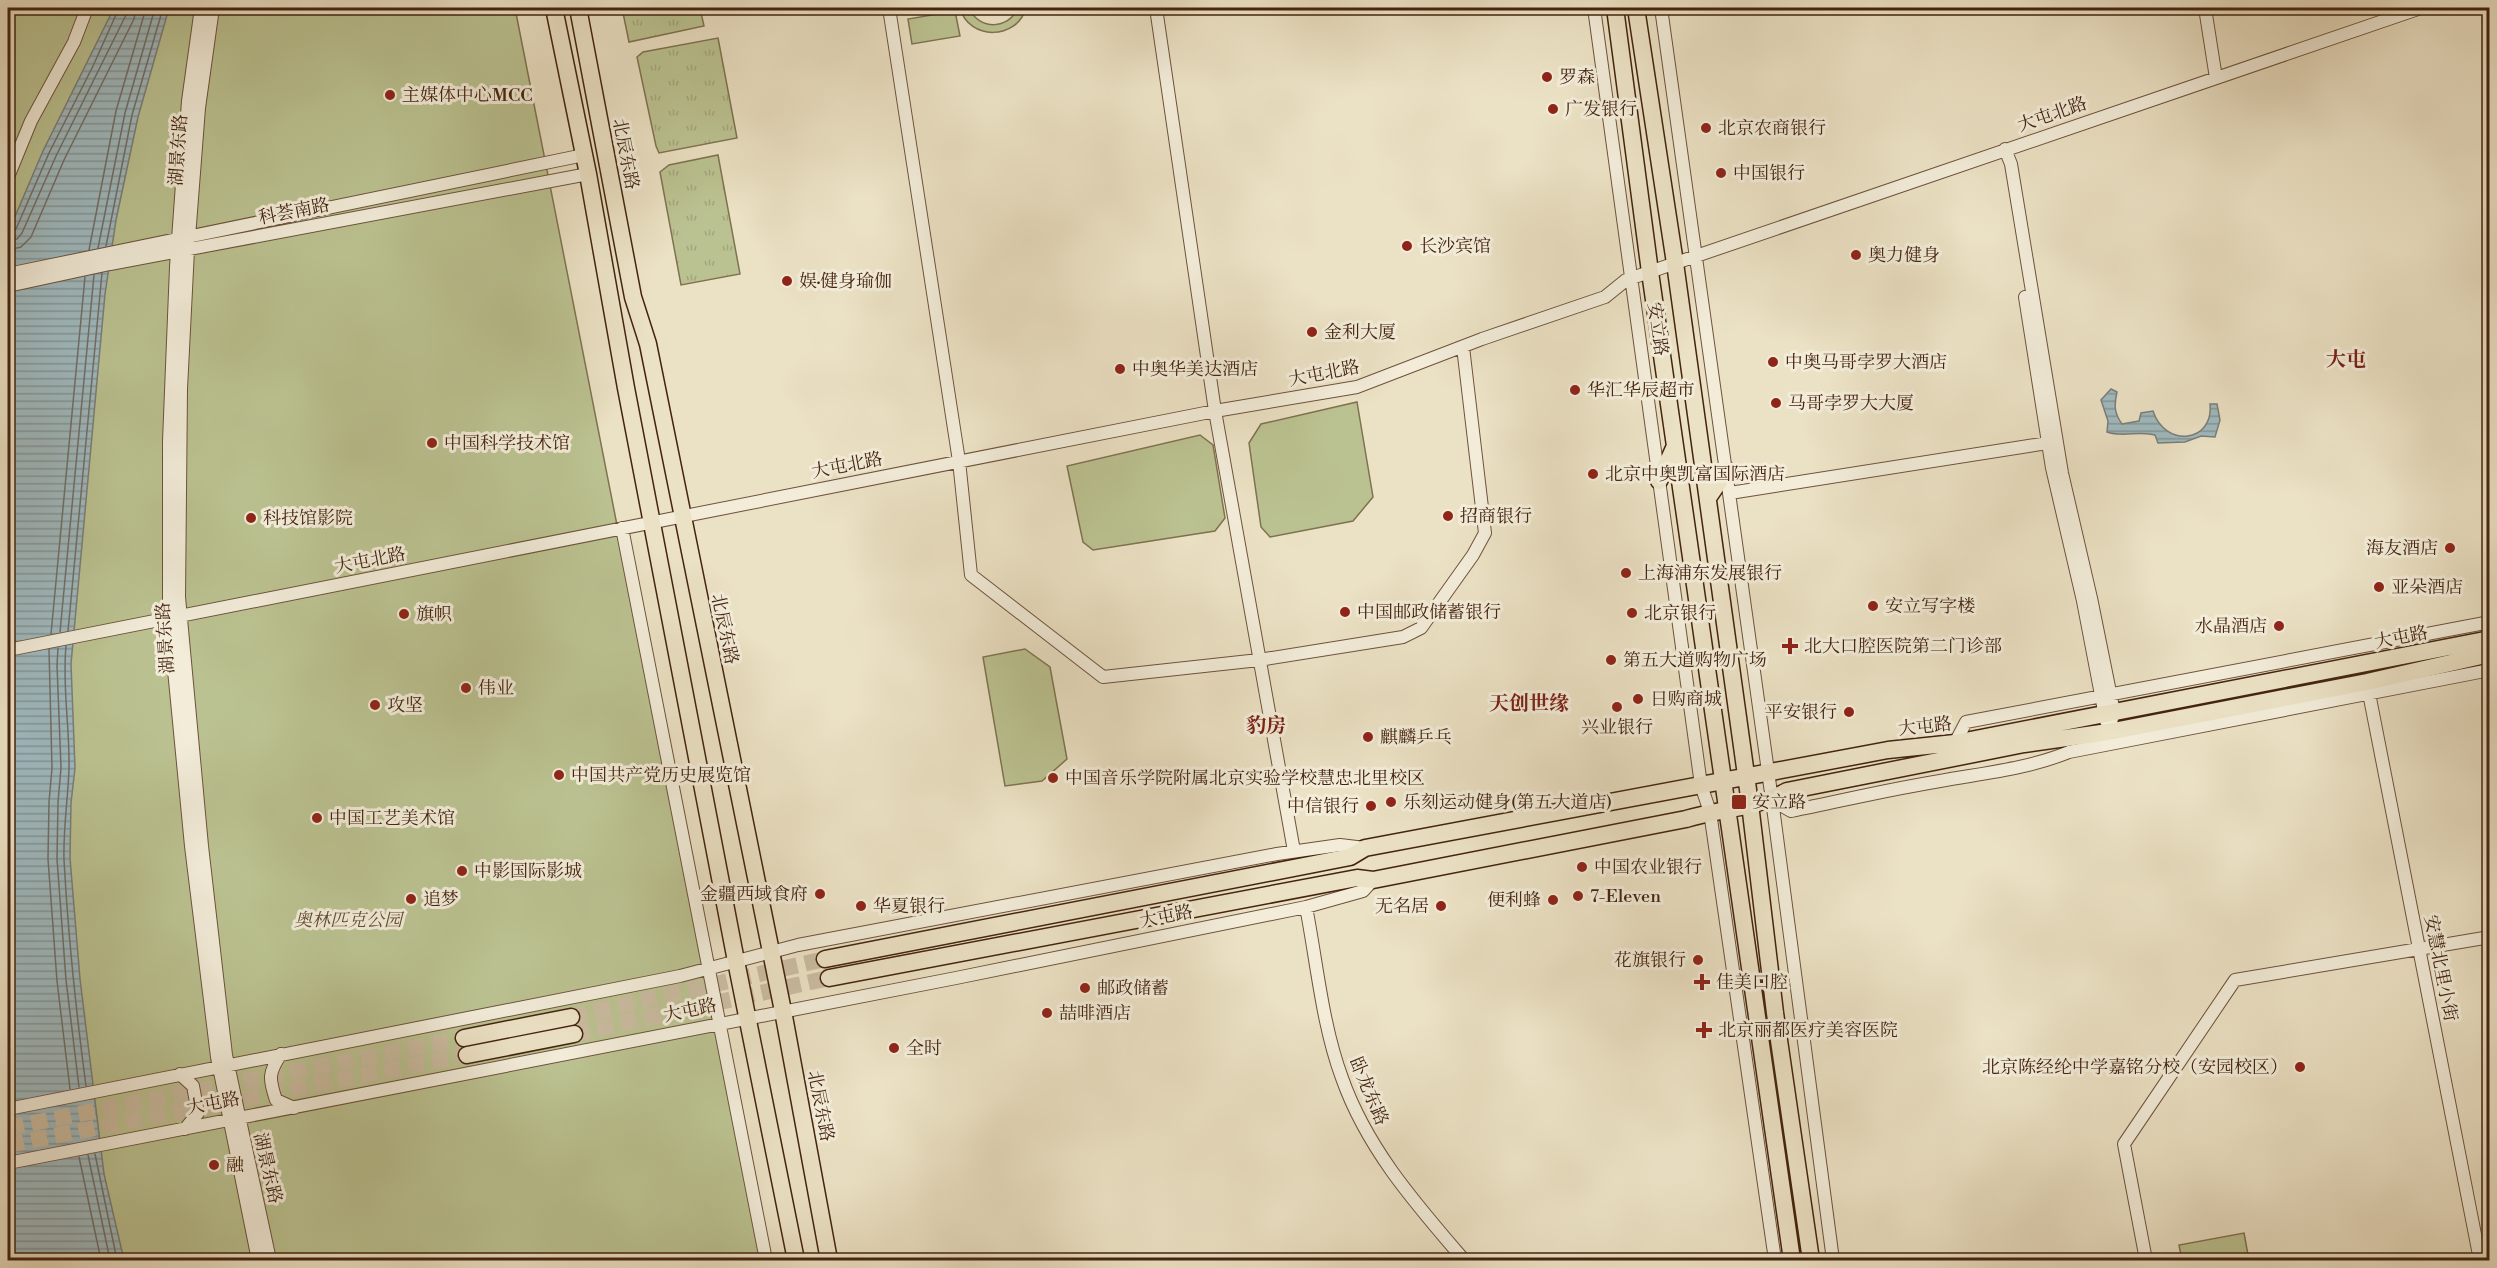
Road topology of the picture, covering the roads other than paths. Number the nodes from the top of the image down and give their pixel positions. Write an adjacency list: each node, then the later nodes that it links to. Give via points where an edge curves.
1 (87, 8): 18 (street)
2 (201, 8): 19 (street, 湖景东路, via 188,101)
3 (213, 8): 19 (street, 湖景东路)
4 (554, 8): 16 (main road)
5 (578, 8): 37 (main road, 北辰东路, via 633,297 648,344)
6 (889, 8): 32 (street)
7 (1156, 8): 29 (street)
8 (1594, 8): 26 (street, 安立路)
9 (1615, 8): 24 (main road, 安立路)
10 (1636, 8): 23 (main road, 安立路)
11 (1661, 8): 21 (street)
12 (2205, 8): 14 (street)
13 (2421, 8): 14 (street, 大屯北路)
14 (2216, 78): 15 (street, 大屯北路)
15 (2005, 149): 21 (street, 大屯北路); 30 (street, via 2004,166)
16 (584, 155): 17 (main road); 19 (street, 科荟南路)
17 (588, 174): 20 (street, 科荟南路); 38 (main road)
18 (8, 177)
19 (184, 236): 20 (street, 湖景东路); 22 (street, 科荟南路)
20 (183, 251): 22 (street, 科荟南路); 40 (street, 湖景东路, via 169,441)
21 (1696, 256): 23 (street, 大屯北路); 33 (street)
22 (109, 258): 25 (street, 科荟南路); 27 (street, 科荟南路)
23 (1675, 263): 24 (street, 大屯北路); 36 (main road, 安立路)
24 (1650, 272): 26 (street, 大屯北路); 31 (main road, 安立路)
25 (8, 274)
26 (1631, 278): 28 (street, 大屯北路, via 1605,297); 34 (street, 安立路)
27 (8, 286)
28 (1462, 347): 29 (street, 大屯北路, via 1357,387); 45 (street, via 1485,532 1473,555 1414,634)
29 (1215, 411): 32 (street, 大屯北路); 45 (street)
30 (2053, 443): 35 (street); 48 (street)
31 (1676, 445): 34 (main road); 54 (main road, 安立路)
32 (959, 461): 37 (street, 大屯北路); 45 (street, via 970,575 1103,677)
33 (1726, 470): 35 (street); 36 (main road)
34 (1659, 481): 55 (street, 安立路)
35 (1730, 493): 52 (street)
36 (1708, 498): 53 (main road, 安立路)
37 (682, 516): 38 (street, 大屯北路); 66 (main road, 北辰东路)
38 (651, 522): 39 (street, 大屯北路); 68 (main road)
39 (622, 528): 40 (street, 大屯北路); 69 (street)
40 (175, 617): 43 (street, 大屯北路); 79 (street, 湖景东路, via 193,857)
41 (2490, 622): 48 (street)
42 (2490, 639): 49 (main road, 大屯路)
43 (8, 650)
44 (2490, 654): 47 (main road, 大屯路)
45 (1259, 660): 61 (street)
46 (2490, 670): 47 (street)
47 (2368, 687): 50 (main road, 大屯路); 56 (street, via 2069,752 2043,763 1992,773 1791,811); 65 (street, 安慧北里小街)
48 (2106, 695): 49 (street); 51 (street, via 1966,722)
49 (2110, 713): 50 (street); 51 (main road, 大屯路)
50 (2108, 732): 56 (main road, 大屯路, via 2024,744 1798,789)
51 (1955, 743): 52 (main road, 大屯路, via 1888,750)
52 (1768, 772): 53 (main road, 大屯路); 56 (street)
53 (1746, 777): 54 (main road, 大屯路); 57 (main road, 安立路)
54 (1725, 780): 55 (main road, 大屯路); 58 (main road, 安立路)
55 (1701, 785): 59 (street, 安立路); 60 (main road, 大屯路)
56 (1772, 800): 57 (main road, 大屯路); 95 (street)
57 (1750, 804): 58 (main road, 大屯路); 94 (main road)
58 (1729, 808): 59 (main road, 大屯路); 93 (main road, 安立路)
59 (1710, 812): 62 (main road, 大屯路); 92 (street, 安立路)
60 (1365, 848): 61 (street, 大屯路, via 1340,845); 67 (main road, 大屯路, via 1350,857)
61 (1294, 852): 66 (street, 大屯路)
62 (1373, 880): 63 (street, 大屯路, via 1363,891); 70 (main road, 大屯路, via 1358,878 1324,884)
63 (1306, 907): 71 (street, 大屯路); 91 (street, 卧龙东路, via 1331,1043 1350,1100 1377,1152)
64 (2490, 937): 65 (street)
65 (2419, 950): 96 (street, via 2235,980 2124,1144); 97 (street, 安慧北里小街)
66 (771, 952): 68 (street, 大屯路); 71 (main road, 北辰东路)
67 (825, 959)
68 (736, 961): 69 (street, 大屯路); 73 (main road)
69 (708, 969): 74 (street); 77 (street, 大屯路)
70 (829, 978)
71 (783, 1011): 73 (street, 大屯路); 90 (main road, 北辰东路)
72 (571, 1017): 76 (main road)
73 (747, 1017): 74 (street, 大屯路); 89 (main road)
74 (720, 1024): 82 (street, 大屯路); 88 (street)
75 (574, 1034): 78 (main road)
76 (464, 1038)
77 (281, 1054): 79 (street, 大屯路); 82 (street, via 270,1069 272,1086 276,1100)
78 (467, 1055)
79 (223, 1065): 80 (street, 大屯路); 83 (street, 湖景东路)
80 (180, 1074): 81 (street, 大屯路); 84 (street, via 193,1086 198,1113)
81 (8, 1108)
82 (294, 1108): 83 (street, 大屯路)
83 (234, 1119): 84 (street, 大屯路); 86 (street, 湖景东路); 87 (street, 湖景东路)
84 (185, 1129): 85 (street, 大屯路)
85 (8, 1162)
86 (258, 1260)
87 (270, 1260)
88 (766, 1260)
89 (796, 1260)
90 (829, 1260)
91 (1464, 1260)
92 (1775, 1260)
93 (1792, 1260)
94 (1811, 1260)
95 (1833, 1260)
96 (2146, 1260)
97 (2480, 1260)

